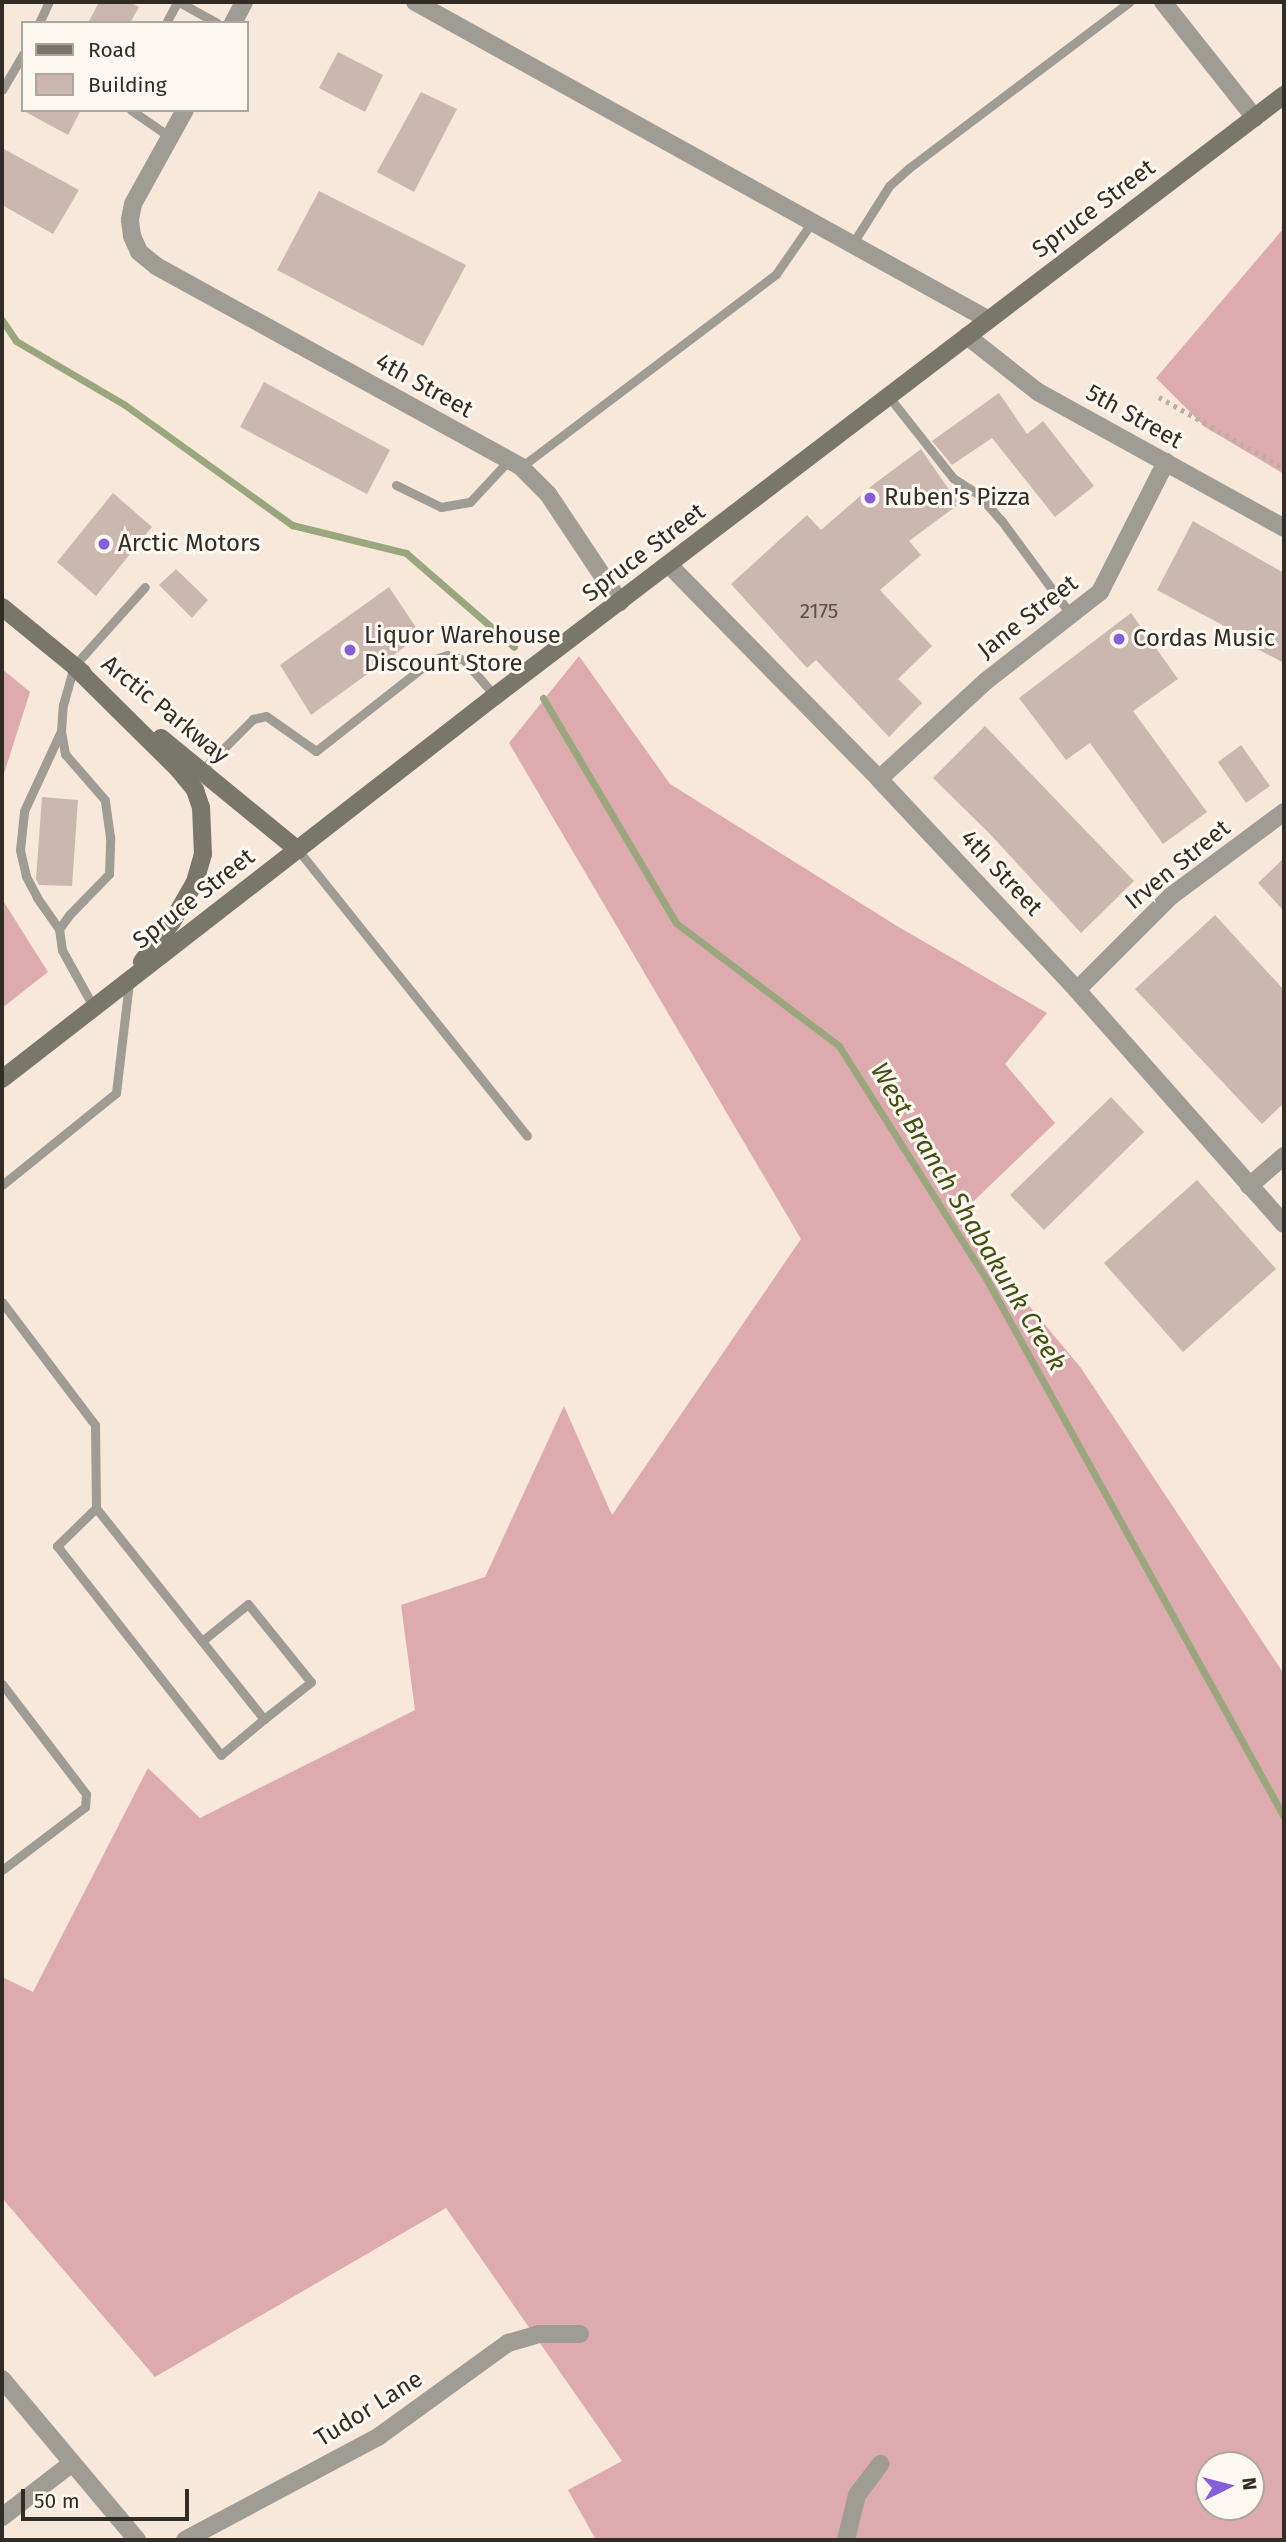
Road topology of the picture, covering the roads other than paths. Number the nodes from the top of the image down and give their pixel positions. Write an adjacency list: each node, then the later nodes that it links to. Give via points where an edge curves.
1 (49, 2): 7 (lane)
2 (178, 2): 8 (lane); 9 (lane)
3 (244, 2): 10 (street)
4 (415, 2): 18 (street)
5 (1129, 2): 19 (lane, via 909,168 889,186)
6 (1163, 2): 16 (street)
7 (40, 21)
8 (167, 21)
9 (213, 21)
10 (234, 21)
11 (21, 57): 12 (lane)
12 (2, 90)
13 (1284, 95): 16 (street, Spruce Street)
14 (134, 112): 17 (lane)
15 (184, 112): 17 (street)
16 (1255, 118): 20 (street, Spruce Street)
17 (170, 137): 24 (street, 4th Street, via 133,204 130,220 139,252 156,266)
18 (813, 220): 19 (street); 24 (lane, via 776,275)
19 (853, 243): 20 (street)
20 (989, 320): 21 (street, Spruce Street)
21 (967, 336): 22 (street, Spruce Street); 23 (street, 5th Street, via 1038,392)
22 (889, 397): 27 (street, Spruce Street); 31 (lane, via 953,478 978,494 1000,520)
23 (1166, 462): 26 (street, 5th Street); 31 (street, Jane Street, via 1100,592)
24 (515, 464): 25 (lane, via 470,502 442,507); 29 (street, 4th Street, via 548,494)
25 (396, 485)
26 (1284, 528)
27 (670, 566): 29 (street, Spruce Street); 36 (street, 4th Street)
28 (145, 587): 32 (lane)
29 (620, 602): 33 (street, Spruce Street)
30 (2, 607): 32 (street, Arctic Parkway)
31 (1071, 615): 36 (street, Jane Street, via 986,681)
32 (74, 666): 34 (lane); 35 (street, Arctic Parkway); 40 (street, via 179,770 195,790 201,807 203,854 195,882)
33 (495, 696): 35 (lane, via 464,660 447,654 432,660 316,751 266,716 253,719); 38 (street, Spruce Street)
34 (61, 731): 39 (lane, via 24,811 20,850 26,876); 39 (lane, via 65,754 105,800 110,836 109,874)
35 (201, 771): 38 (street, Arctic Parkway)
36 (879, 779): 41 (street, 4th Street)
37 (1284, 813): 41 (street, Irven Street, via 1171,896)
38 (298, 850): 40 (street, Spruce Street); 44 (lane)
39 (59, 929): 42 (lane, via 62,950)
40 (129, 981): 42 (street, Spruce Street); 46 (lane, via 116,1093)
41 (1077, 990): 47 (street, 4th Street)
42 (94, 1008): 43 (street, Spruce Street)
43 (2, 1079)
44 (527, 1136)
45 (1284, 1156): 47 (street)
46 (2, 1185)
47 (1249, 1186): 48 (street, 4th Street)
48 (1284, 1224)
49 (2, 1302): 50 (lane, via 95,1426)
50 (96, 1508): 51 (lane); 53 (lane, via 57,1546 221,1755)
51 (202, 1641): 53 (lane); 53 (lane, via 248,1604 311,1682)
52 (2, 1684): 54 (lane, via 86,1794 85,1807)
53 (264, 1719)
54 (2, 1870)
55 (580, 2334): 61 (street, Tudor Lane, via 539,2334 508,2343 378,2437)
56 (2, 2379): 57 (street)
57 (72, 2463): 59 (street); 60 (street)
58 (880, 2464): 62 (street, via 858,2495)
59 (2, 2517)
60 (137, 2540)
61 (184, 2540)
62 (846, 2540)

